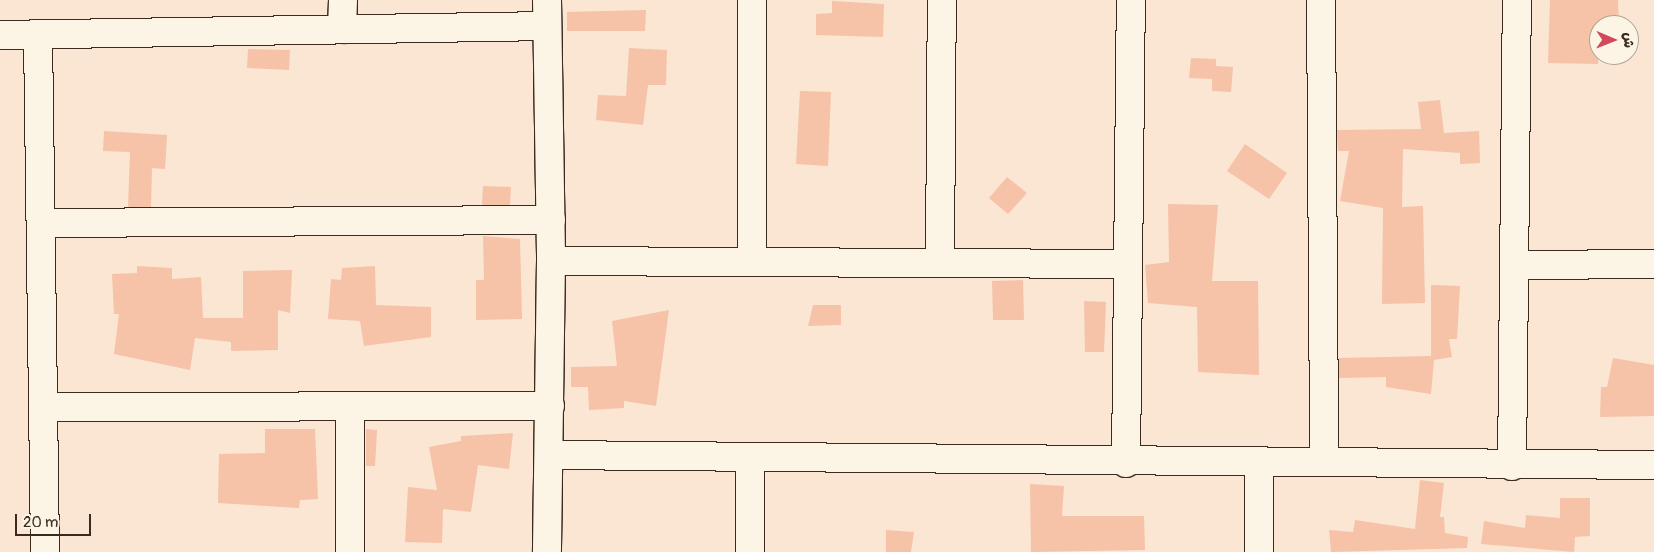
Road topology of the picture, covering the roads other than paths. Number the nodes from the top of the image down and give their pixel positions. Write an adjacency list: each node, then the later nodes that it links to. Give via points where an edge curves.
1 (343, 0): 8 (street)
2 (752, 0): 15 (street)
3 (942, 0): 13 (street)
4 (1131, 0): 16 (street)
5 (1321, 0): 25 (street)
6 (1517, 0): 18 (street)
7 (547, 13): 8 (street); 11 (street)
8 (342, 29): 10 (street)
9 (0, 35): 10 (street)
10 (38, 35): 12 (street)
11 (551, 220): 12 (street); 14 (street)
12 (42, 223): 19 (street)
13 (940, 260): 15 (street); 16 (street)
14 (551, 261): 15 (street); 20 (street)
15 (752, 262)
16 (1126, 264): 26 (street)
17 (1654, 264): 18 (street)
18 (1517, 265): 28 (street)
19 (45, 406): 21 (street); 29 (street)
20 (550, 406): 21 (street); 22 (street)
21 (350, 408): 30 (street)
22 (549, 455): 23 (street); 31 (street)
23 (750, 458): 26 (street); 32 (street)
24 (1259, 462): 25 (street); 26 (street); 33 (street)
25 (1324, 462): 28 (street)
26 (1126, 463)
27 (1654, 465): 28 (street)
28 (1512, 466)
29 (45, 552)
30 (350, 552)
31 (547, 552)
32 (750, 552)
33 (1259, 552)

